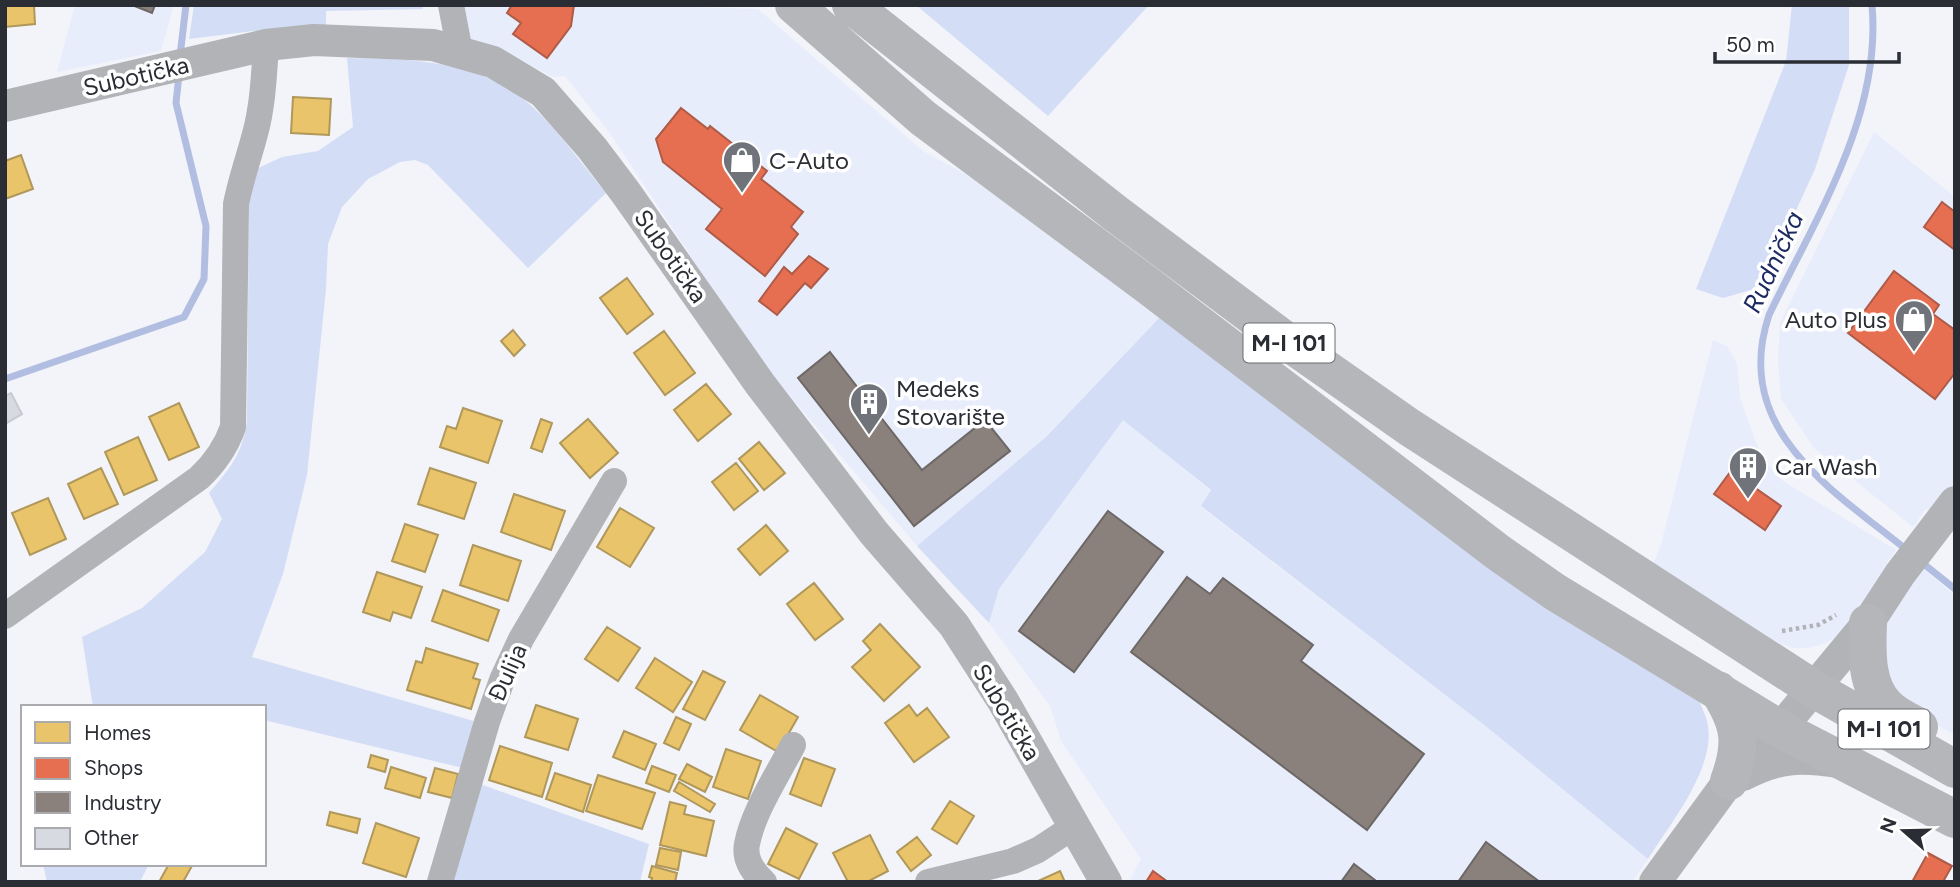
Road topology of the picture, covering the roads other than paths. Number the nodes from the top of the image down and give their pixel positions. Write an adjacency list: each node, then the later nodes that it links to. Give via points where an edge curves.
1 (451, 5): 5 (street)
2 (794, 5): 13 (main road, M-I 101, via 923,118 1499,553)
3 (851, 5): 11 (main road, M-I 101, via 1282,338 1409,427)
4 (266, 45): 5 (street, Subotička, via 314,40 417,43); 6 (street, Subotička); 9 (street, via 256,132 236,204 233,427 228,440 199,478)
5 (460, 52): 21 (street, Subotička, via 493,62 543,92 592,148 760,384 874,533 954,625 1003,701)
6 (5, 106)
7 (614, 481): 22 (street, Đulija, via 521,639 502,680)
8 (1948, 511): 10 (street)
9 (5, 616)
10 (1856, 637): 11 (street, via 1819,663 1803,665); 12 (street); 16 (main road, via 1885,705)
11 (1749, 648): 12 (main road, M-I 101)
12 (1814, 689): 14 (street); 18 (main road, M-I 101)
13 (1718, 690): 14 (main road, M-I 101); 19 (main road, via 1738,730 1739,745)
14 (1780, 729): 17 (main road, M-I 101); 19 (street)
15 (793, 745): 23 (street, via 746,845 749,863)
16 (1955, 747)
17 (1842, 762): 19 (street, via 1785,759); 20 (main road, M-I 101)
18 (1955, 769)
19 (1729, 781): 26 (street)
20 (1955, 819)
21 (1073, 827): 24 (street, via 1013,860); 25 (street, Subotička)
22 (440, 882)
23 (764, 882)
24 (928, 882)
25 (1106, 882)
26 (1655, 882)

